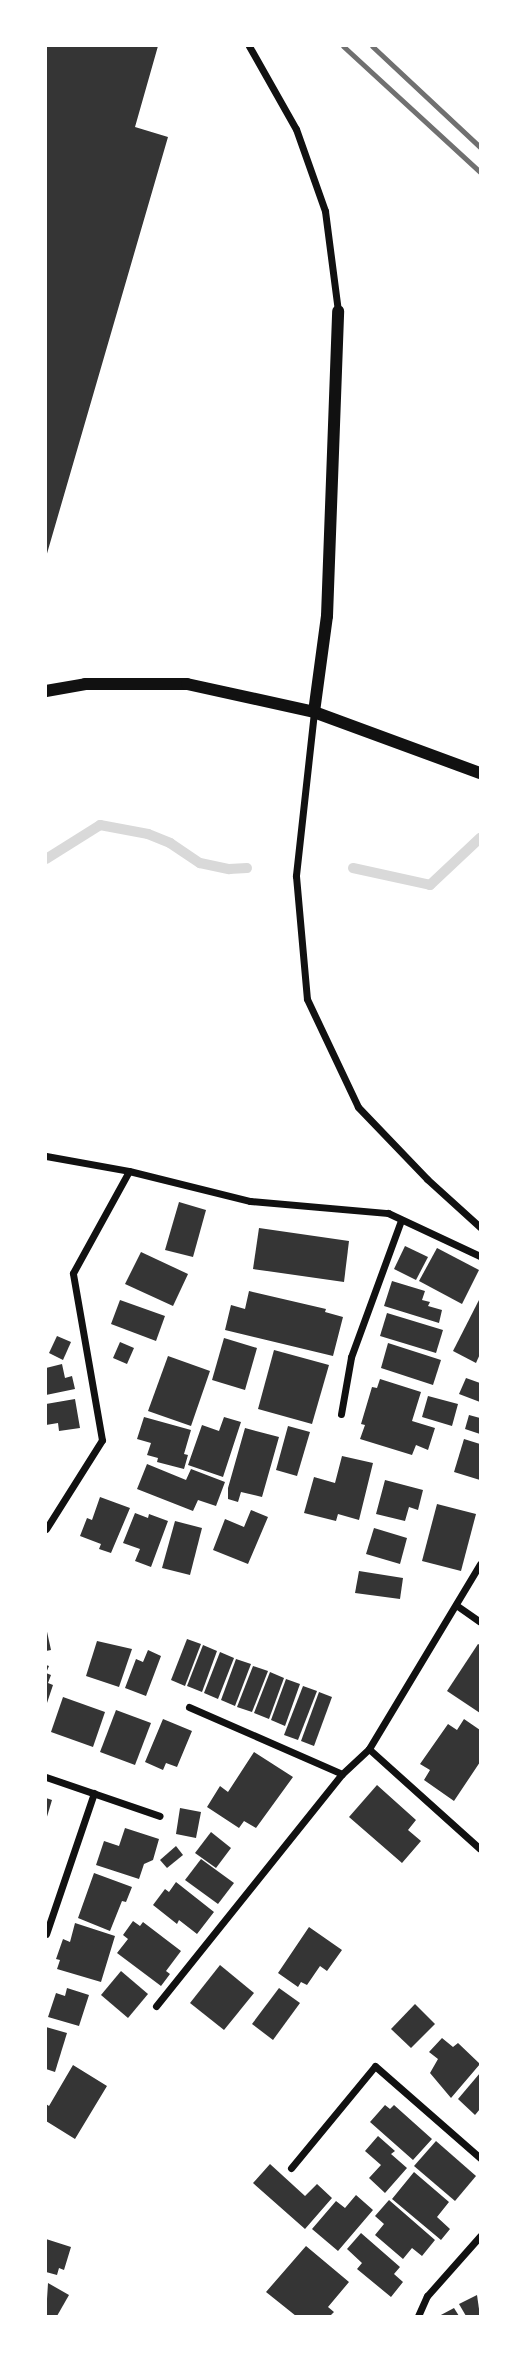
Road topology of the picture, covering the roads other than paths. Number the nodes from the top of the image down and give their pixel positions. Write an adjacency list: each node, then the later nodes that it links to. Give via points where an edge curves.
1 (249, 46): 2 (street, via 296,129 326,211)
2 (338, 312): 4 (street, via 327,616)
3 (46, 691): 4 (street, via 85,684 187,684)
4 (314, 712): 5 (street); 9 (street, via 296,876 307,999 358,1107)
5 (481, 773)
6 (46, 1156): 7 (street)
7 (129, 1171): 8 (street, via 250,1201 388,1213); 12 (street, via 73,1273 102,1440)
8 (401, 1220): 10 (street); 11 (street, via 351,1357)
9 (481, 1227)
10 (481, 1256)
11 (341, 1415)
12 (46, 1529)
13 (481, 1564): 14 (street)
14 (456, 1605): 15 (street); 17 (street)
15 (481, 1622)
16 (189, 1707): 18 (street)
17 (369, 1749): 18 (street); 22 (street)
18 (342, 1774): 24 (street)
19 (46, 1777): 20 (street)
20 (94, 1793): 21 (street); 23 (street)
21 (160, 1815)
22 (481, 1849)
23 (46, 1934)
24 (156, 2006)
25 (481, 2158): 26 (street, via 375,2066)
26 (291, 2168)
27 (481, 2236): 28 (street, via 427,2296)
28 (418, 2316)

